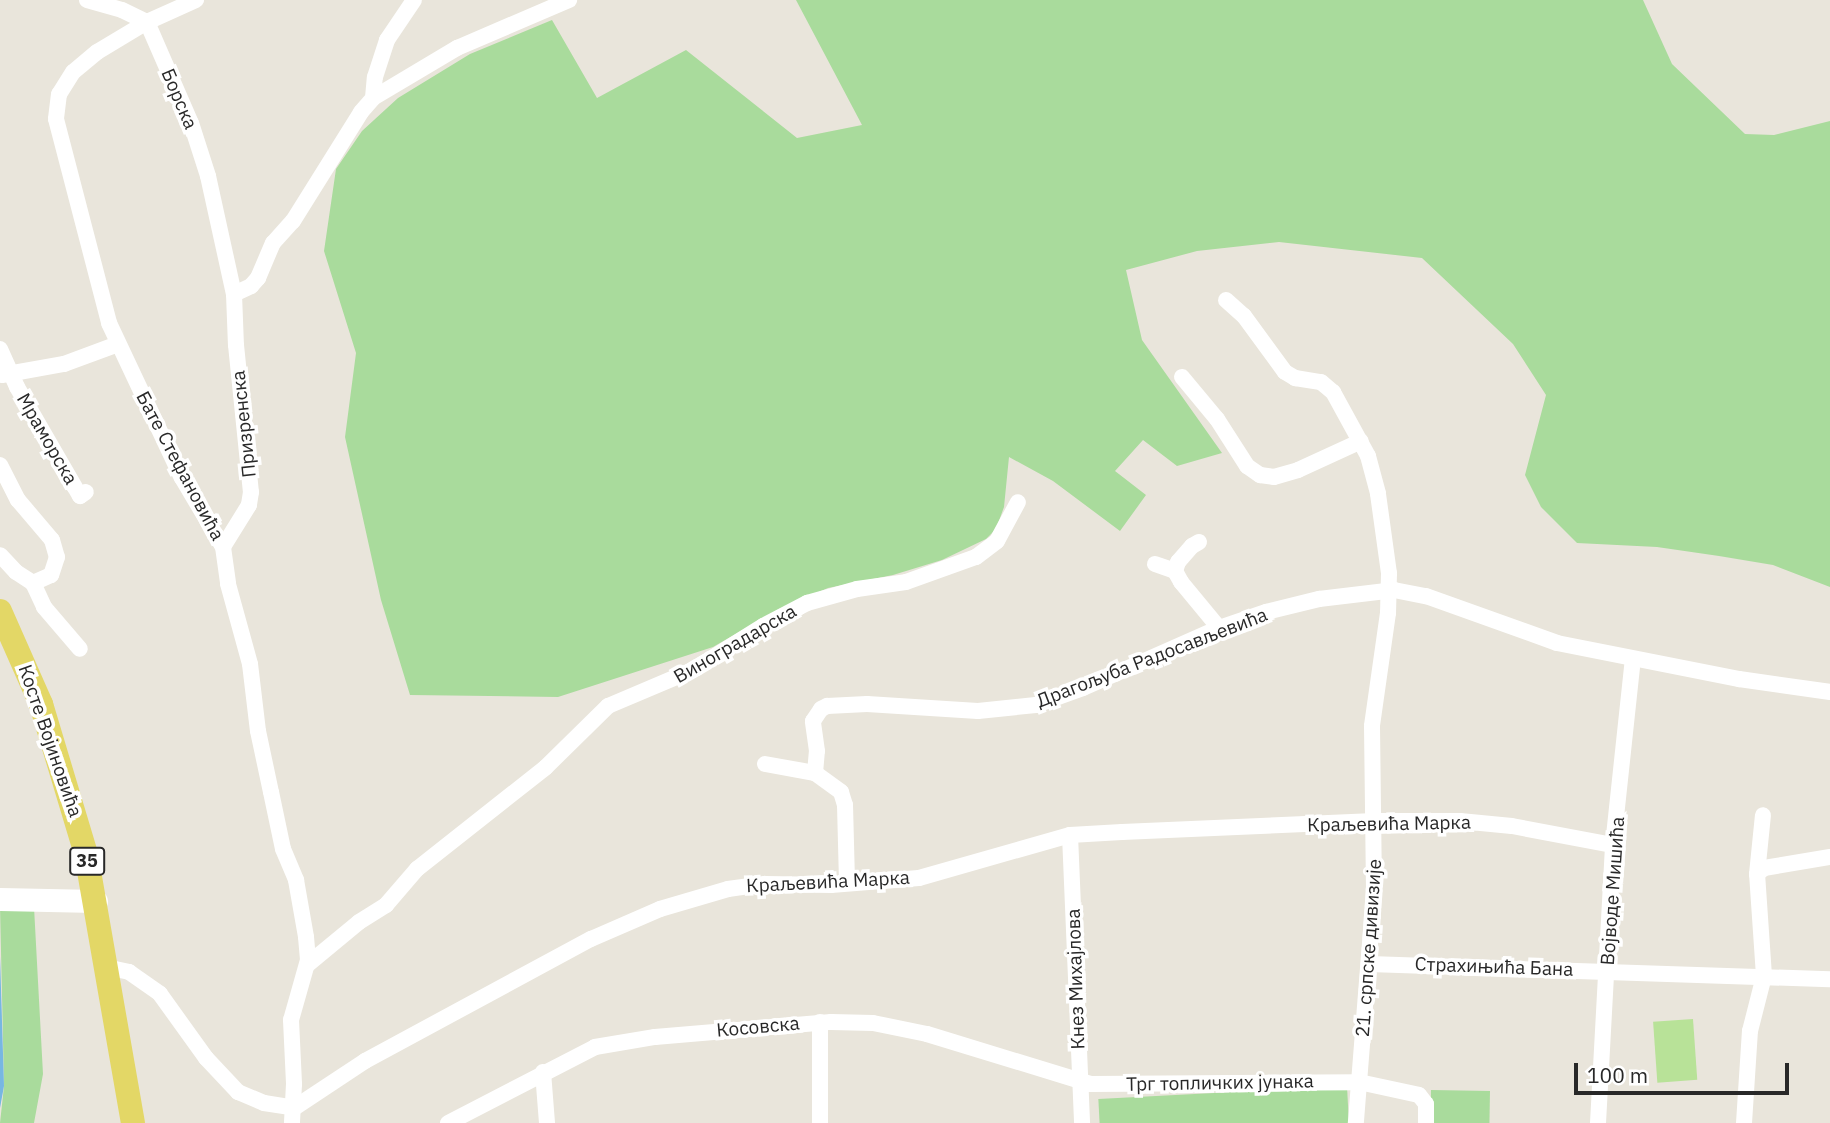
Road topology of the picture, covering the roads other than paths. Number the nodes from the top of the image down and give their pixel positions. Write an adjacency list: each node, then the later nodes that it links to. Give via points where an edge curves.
1 (87, 0): 5 (street)
2 (196, 0): 6 (street, Бате Стефановића)
3 (414, 0): 7 (street, via 387,40)
4 (569, 0): 7 (street, via 457,48)
5 (117, 5): 6 (street)
6 (147, 22): 8 (street, Борска, via 191,123); 11 (street, Бате Стефановића, via 73,72 62,85 56,111)
7 (373, 98): 9 (street, via 293,221 273,243 258,278)
8 (208, 176): 9 (street, Призренска)
9 (234, 294): 20 (street, Призренска, via 251,492)
10 (1226, 300): 15 (street, 21. српске дивизије, via 1244,316 1285,372 1330,388)
11 (118, 344): 13 (street, Мраморска, via 64,364); 20 (street, Бате Стефановића, via 182,478)
12 (0, 349): 13 (street, Мраморска)
13 (6, 375): 17 (street, Мраморска, via 80,496)
14 (1182, 377): 15 (street, via 1247,466 1260,475 1274,477 1298,470)
15 (1361, 441): 25 (street, 21. српске дивизије, via 1378,494 1389,573)
16 (0, 465): 24 (street, via 18,500 57,550 51,575)
17 (86, 492)
18 (1018, 502): 43 (street, Виноградарска, via 997,541 976,557 906,582 807,603 691,671 608,706 546,767 417,869 386,905)
19 (1199, 542): 23 (street)
20 (223, 547): 43 (street, Бате Стефановића, via 250,664 278,828 296,880)
21 (0, 555): 24 (street)
22 (1155, 564): 23 (street)
23 (1175, 571): 27 (street)
24 (33, 583): 28 (street, via 44,607)
25 (1387, 590): 27 (street, Драгољуба Радосављевића, via 1300,603); 29 (street, Драгољуба Радосављевића, via 1426,596 1542,639); 34 (street, 21. српске дивизије, via 1387,629 1371,726)
26 (0, 611): 41 (main road, Косте Војиновића / 35, via 48,724)
27 (1219, 628): 32 (street, Драгољуба Радосављевића, via 1035,705 978,711 827,706 813,721)
28 (80, 649)
29 (1633, 659): 30 (street, Драгољуба Радосављевића); 36 (street, Војводе Мишића)
30 (1830, 692)
31 (765, 764): 32 (street)
32 (815, 774): 39 (street, via 838,788 844,799)
33 (1763, 815): 38 (street)
34 (1374, 821): 35 (street, Краљевића Марка); 36 (street, Краљевића Марка, via 1486,822); 42 (street, 21. српске дивизије)
35 (1070, 835): 39 (street, Краљевића Марка, via 935,875); 51 (street, Кнез Михајлова)
36 (1613, 845): 45 (street, Војводе Мишића)
37 (1830, 857): 38 (street, via 1764,868)
38 (1757, 874): 46 (street)
39 (847, 883): 52 (street, Краљевића Марка, via 728,888 641,916 365,1060)
40 (0, 899): 41 (street)
41 (96, 901): 44 (main road, Косте Војиновића / 35)
42 (1369, 964): 45 (street, Страхињића Бана); 50 (street, 21. српске дивизије)
43 (307, 965): 52 (street, Бате Стефановића, via 291,1020)
44 (106, 967): 52 (street, via 129,972 160,994 211,1064 238,1092); 53 (main road, Косте Војиновића / 35)
45 (1607, 972): 46 (street, Страхињића Бана); 60 (street, Војводе Мишића)
46 (1764, 976): 47 (street, Страхињића Бана); 61 (street, via 1750,1031)
47 (1830, 979)
48 (820, 1022): 49 (street, Косовска, via 620,1041 584,1051); 51 (street, Косовска, via 873,1023 908,1030); 56 (street)
49 (543, 1072): 54 (street, Косовска); 55 (street)
50 (1359, 1082): 51 (street, Трг топличких јунака); 58 (street, 21. српске дивизије); 59 (street, Трг топличких јунака, via 1419,1095 1426,1104)
51 (1080, 1083): 57 (street, Кнез Михајлова)
52 (293, 1116)
53 (133, 1123)
54 (448, 1123)
55 (547, 1123)
56 (820, 1123)
57 (1083, 1123)
58 (1356, 1123)
59 (1426, 1123)
60 (1598, 1123)
61 (1744, 1123)

